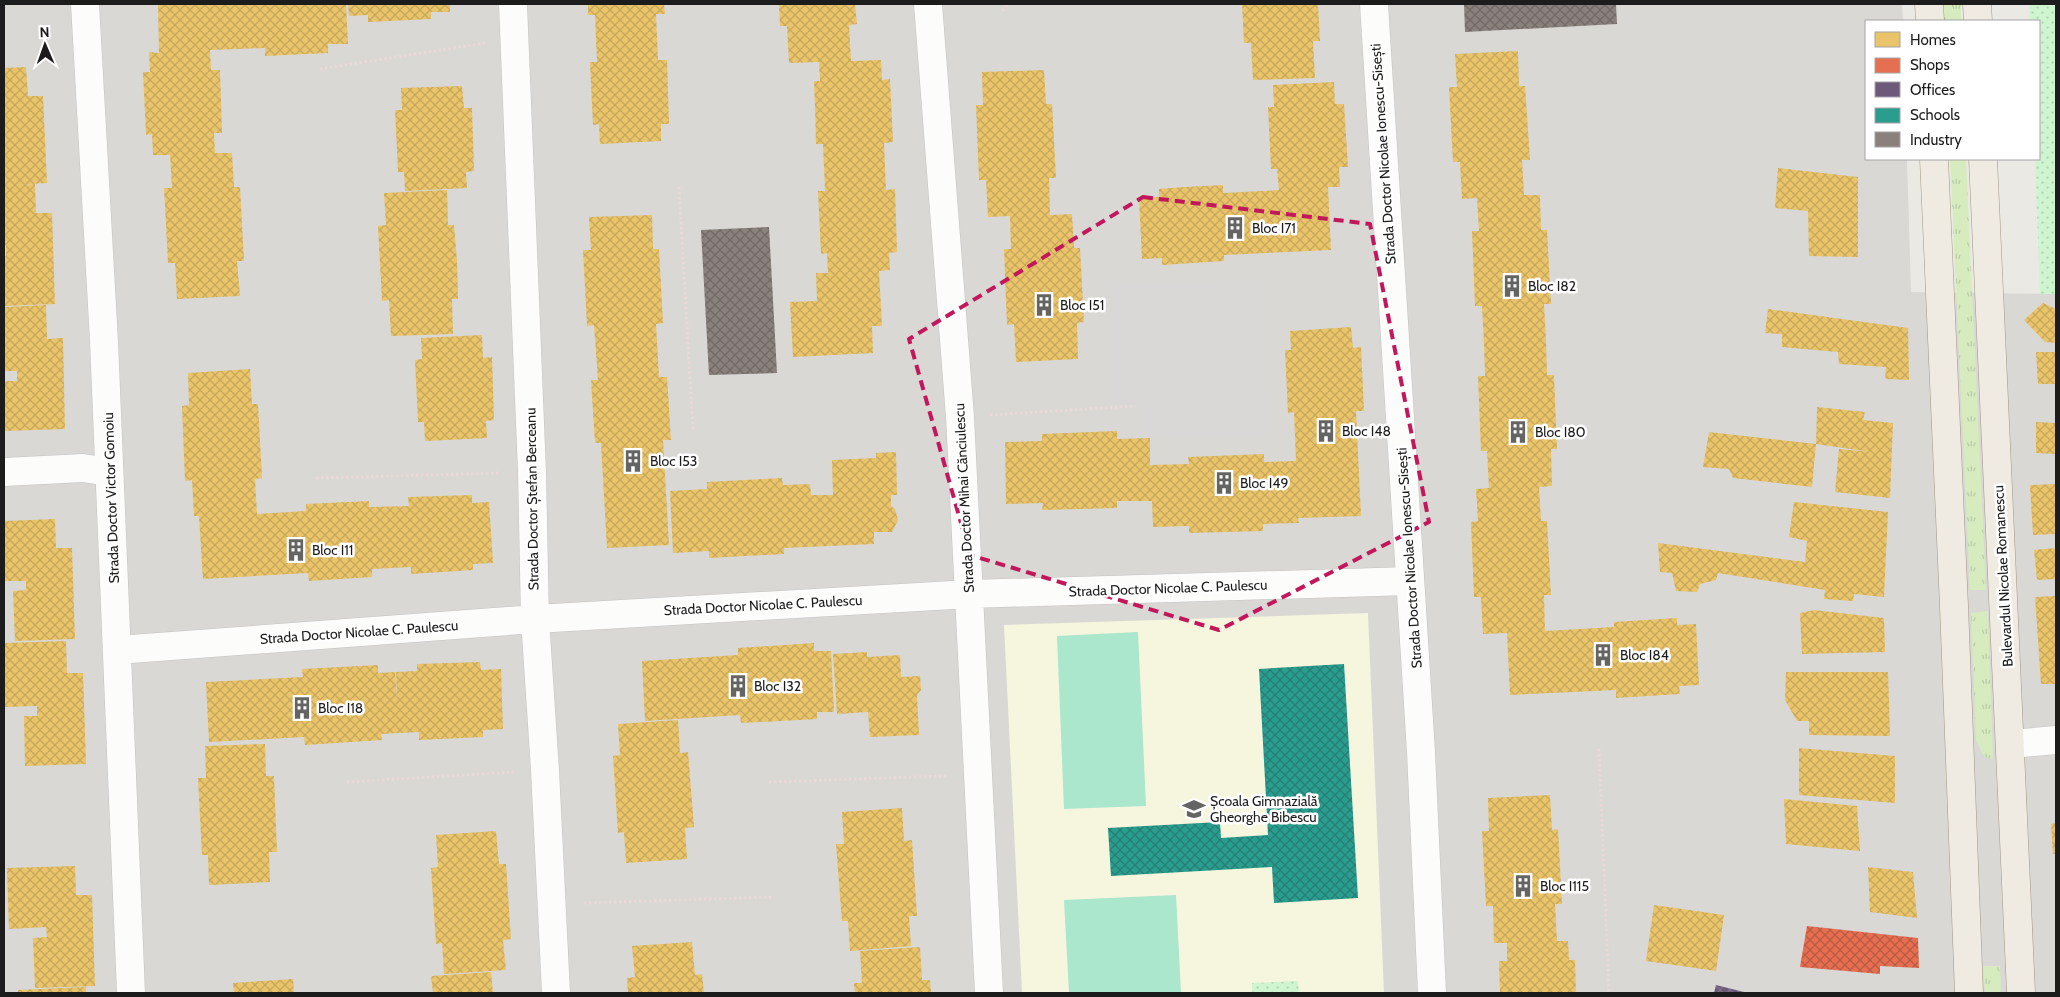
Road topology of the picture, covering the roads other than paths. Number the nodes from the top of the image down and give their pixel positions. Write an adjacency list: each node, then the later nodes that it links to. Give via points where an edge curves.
1 (85, 4): 12 (street, Strada Doctor Victor Gomoiu)
2 (513, 4): 15 (street, Strada Doctor Ștefan Berceanu)
3 (928, 4): 14 (street, Strada Doctor Mihai Cănciulescu, via 960,417)
4 (1374, 4): 13 (street, Strada Doctor Nicolae Ionescu-Sisești)
5 (1929, 4): 7 (main road)
6 (1977, 4): 8 (main road)
7 (1930, 20)
8 (1978, 20)
9 (1934, 160): 23 (main road)
10 (1983, 160): 18 (main road, Bulevardul Nicolae Romanescu)
11 (4, 472): 12 (street, via 83,468)
12 (109, 472): 16 (street, Strada Doctor Victor Gomoiu)
13 (1410, 580): 14 (street, Strada Doctor Nicolae C. Paulescu); 22 (street, Strada Doctor Nicolae Ionescu-Sisești)
14 (970, 594): 15 (street, Strada Doctor Nicolae C. Paulescu); 21 (street, Strada Doctor Mihai Cănciulescu)
15 (535, 618): 16 (street, Strada Doctor Nicolae C. Paulescu); 20 (street, Strada Doctor Ștefan Berceanu)
16 (117, 650): 19 (street, Strada Doctor Victor Gomoiu)
17 (2056, 740): 18 (street)
18 (2011, 744): 24 (main road, Bulevardul Nicolae Romanescu)
19 (131, 993)
20 (556, 993)
21 (989, 993)
22 (1432, 993)
23 (1969, 993)
24 (2021, 993)

